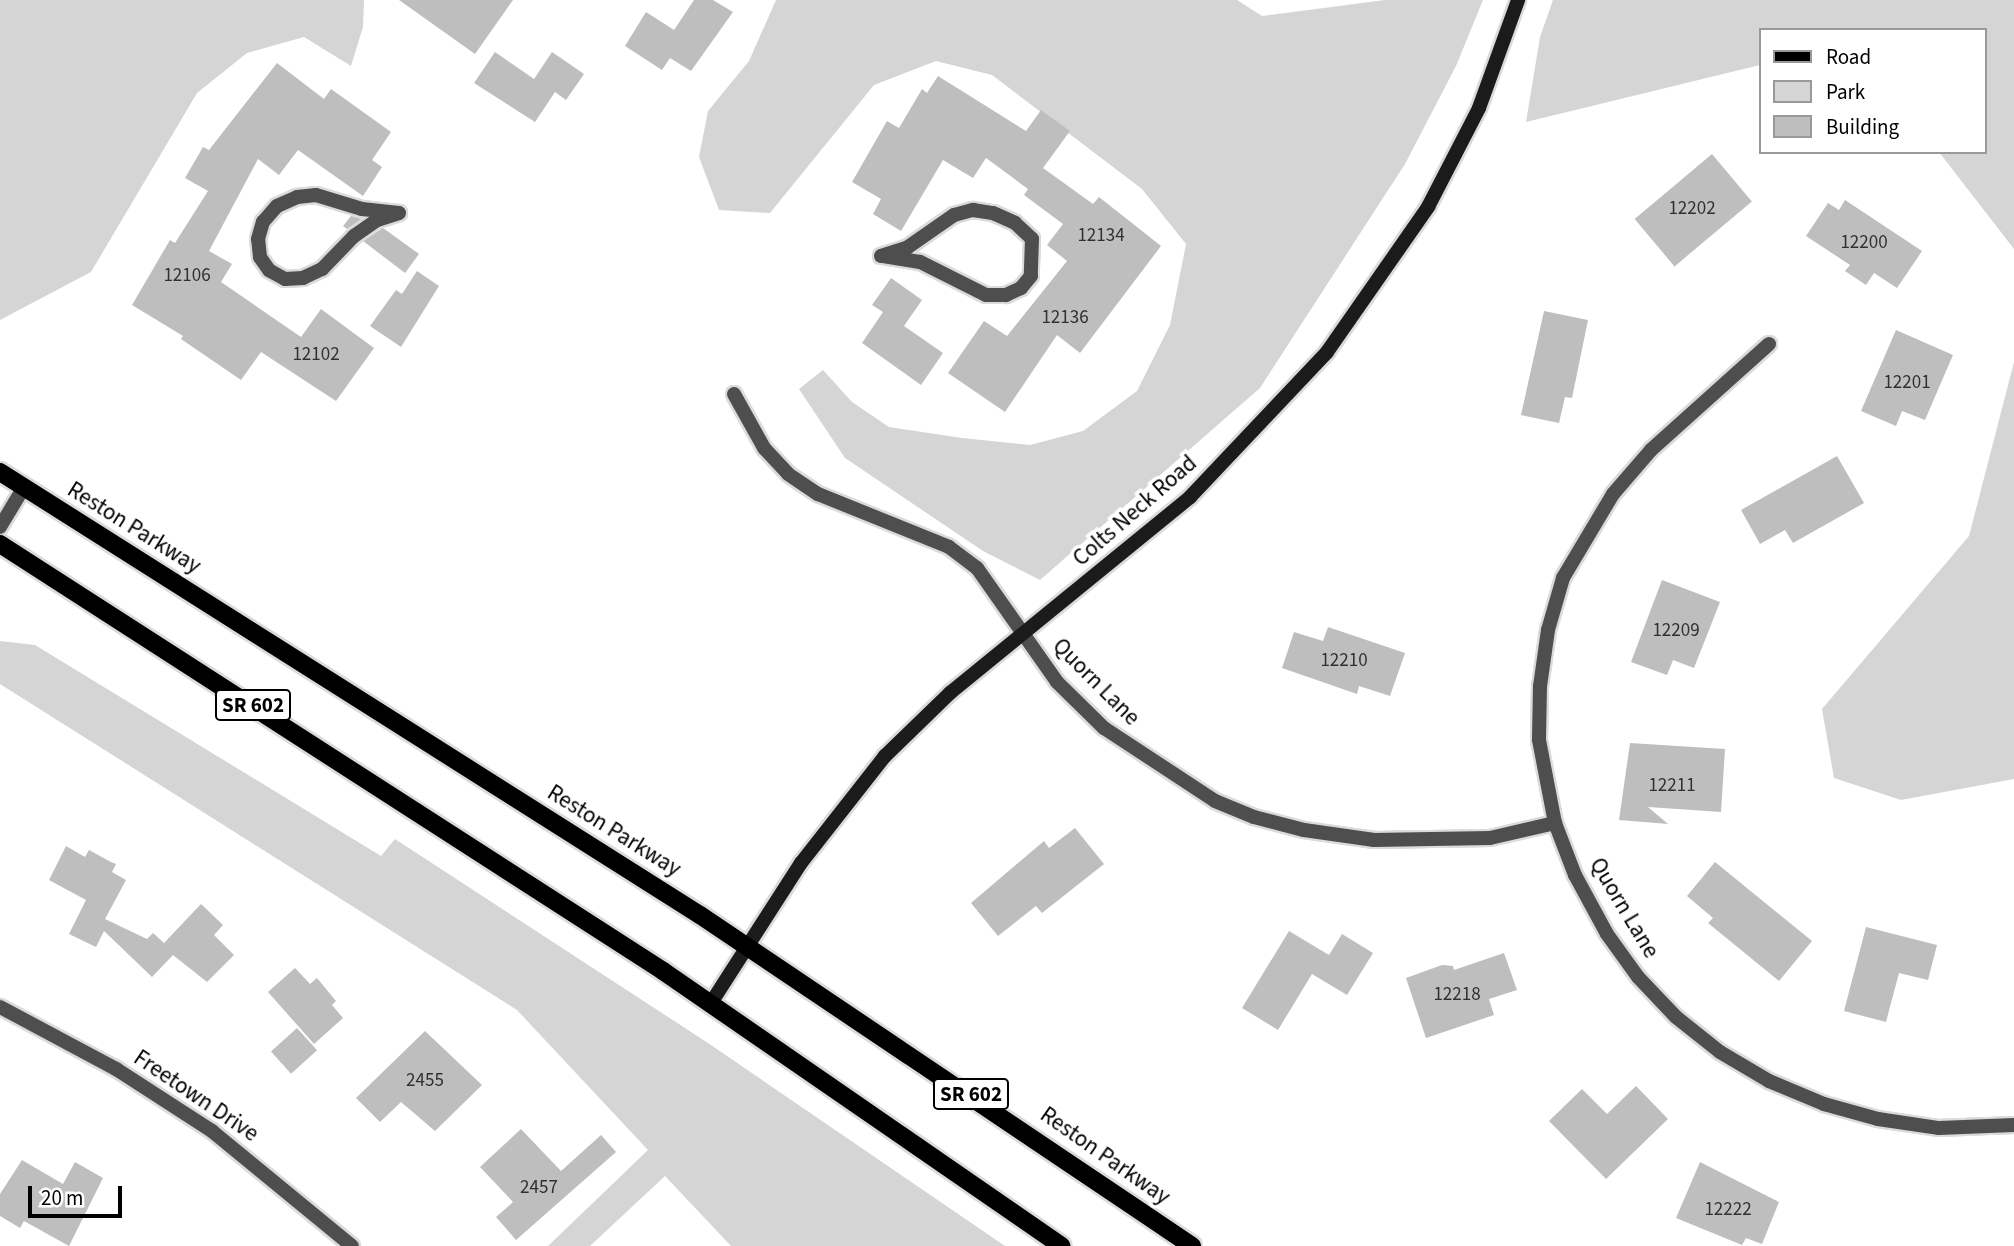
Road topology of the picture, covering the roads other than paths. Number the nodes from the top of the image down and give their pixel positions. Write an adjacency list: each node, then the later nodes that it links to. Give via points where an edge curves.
1 (1518, 0): 10 (street, Colts Neck Road, via 1471,126 1428,207 1327,352 1190,497)
2 (1034, 255): 2 (street, via 1031,276 1021,288 1006,295 986,295 920,262 881,256 908,247 954,215 973,210 1015,223 1032,239)
3 (260, 257): 3 (street, via 269,270 285,279 303,278 322,269 377,220 400,213 362,209 316,195 297,197 277,206 263,222 258,239)
4 (1769, 344): 11 (street, Quorn Lane, via 1651,450 1613,494 1563,578 1539,686 1539,740)
5 (734, 394): 10 (street, Quorn Lane, via 764,448 789,474 818,494 949,547 977,568)
6 (0, 472): 7 (main road, Reston Parkway / SR 602)
7 (24, 487): 8 (street); 12 (main road, Reston Parkway / SR 602)
8 (0, 527)
9 (0, 544): 13 (main road, SR 602)
10 (1019, 634): 11 (street, Quorn Lane, via 1057,682 1104,727 1204,794 1254,817 1374,840 1443,842 1490,838); 12 (street, Colts Neck Road, via 885,756 801,863)
11 (1555, 823): 15 (street, Quorn Lane, via 1574,875 1607,934 1638,977 1676,1017 1720,1052 1769,1081 1824,1104 1878,1119 1939,1128)
12 (748, 946): 13 (street, Colts Neck Road); 18 (main road, Reston Parkway / SR 602)
13 (711, 1003): 17 (main road, SR 602)
14 (0, 1007): 16 (street, Freetown Drive, via 116,1069 212,1131)
15 (2014, 1125)
16 (352, 1246)
17 (1061, 1246)
18 (1192, 1246)

